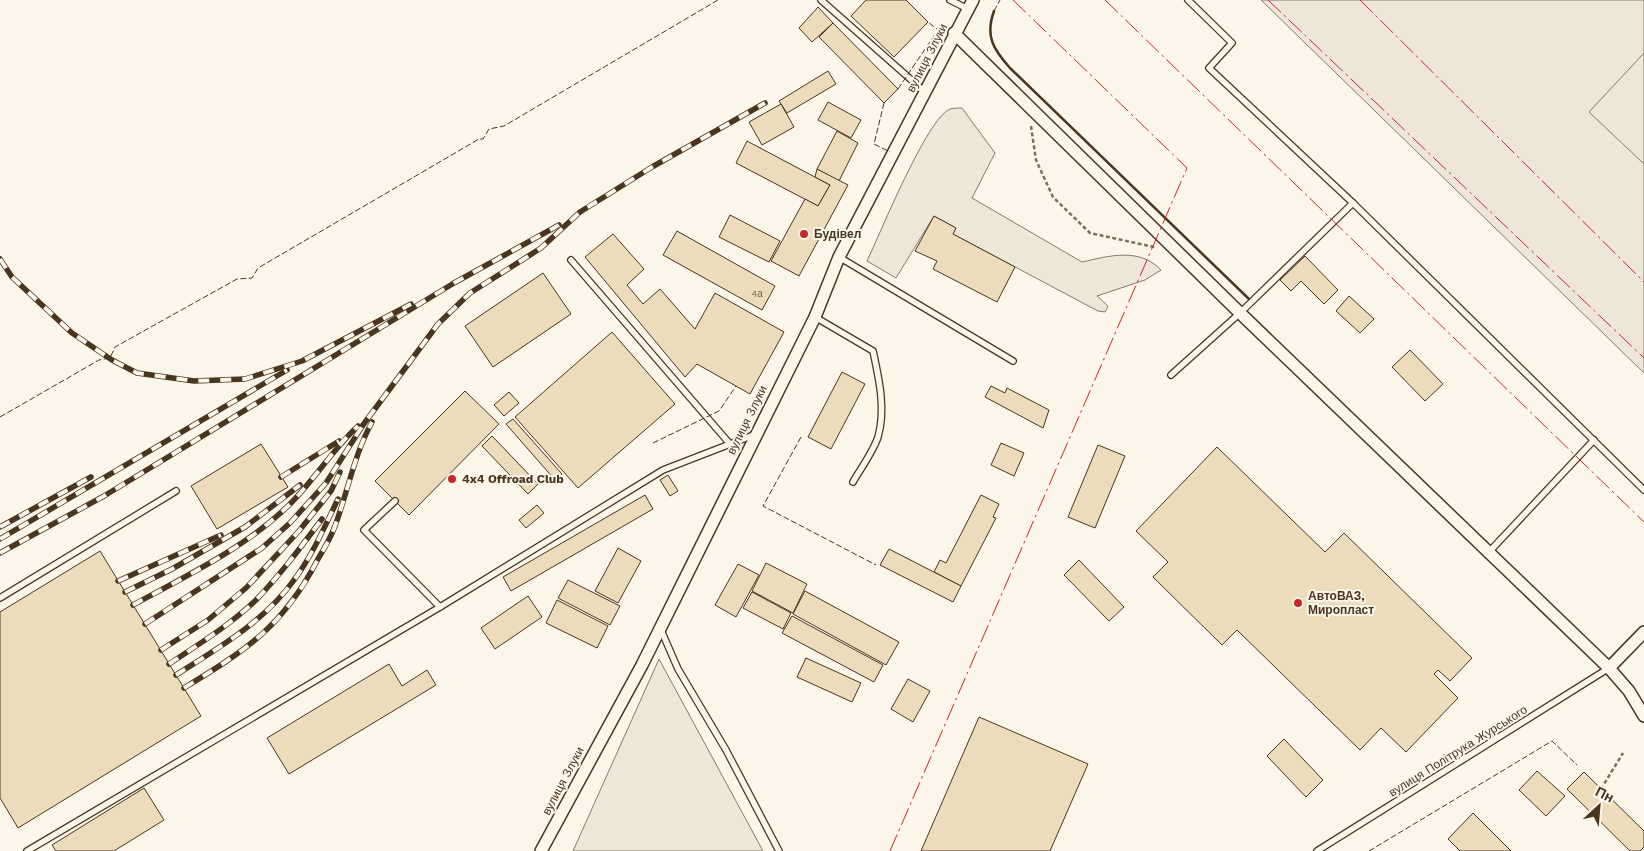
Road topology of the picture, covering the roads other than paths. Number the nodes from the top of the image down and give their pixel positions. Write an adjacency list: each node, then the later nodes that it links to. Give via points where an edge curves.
1 (821, 0): 6 (lane)
2 (950, 0): 4 (lane)
3 (1188, 0): 7 (lane, via 1232,43 1209,68)
4 (971, 4): 5 (street, вулиця Злуки)
5 (954, 33): 6 (street, вулиця Злуки); 10 (street)
6 (925, 92): 8 (street, вулиця Злуки)
7 (1353, 203): 10 (lane); 15 (lane)
8 (839, 257): 11 (street, вулиця Злуки); 12 (lane)
9 (571, 260): 16 (lane)
10 (1240, 313): 13 (lane); 21 (street)
11 (815, 317): 14 (street, вулиця Злуки); 17 (lane, via 873,351 882,412 878,438)
12 (1013, 361)
13 (1171, 375)
14 (756, 434): 16 (lane); 24 (street, вулиця Злуки)
15 (1594, 440): 18 (lane); 21 (lane)
16 (730, 444): 23 (lane, via 663,470)
17 (853, 482)
18 (1644, 490)
19 (176, 492): 22 (lane)
20 (395, 501): 23 (lane, via 364,530)
21 (1489, 552): 26 (street)
22 (0, 598)
23 (440, 607): 28 (lane)
24 (660, 628): 29 (street, вулиця Злуки); 30 (lane, via 678,669 726,750)
25 (1644, 632): 26 (street)
26 (1610, 668): 27 (street); 31 (lane, вулиця Політрука Журського)
27 (1644, 716)
28 (27, 851)
29 (541, 851)
30 (779, 851)
31 (1317, 851)

